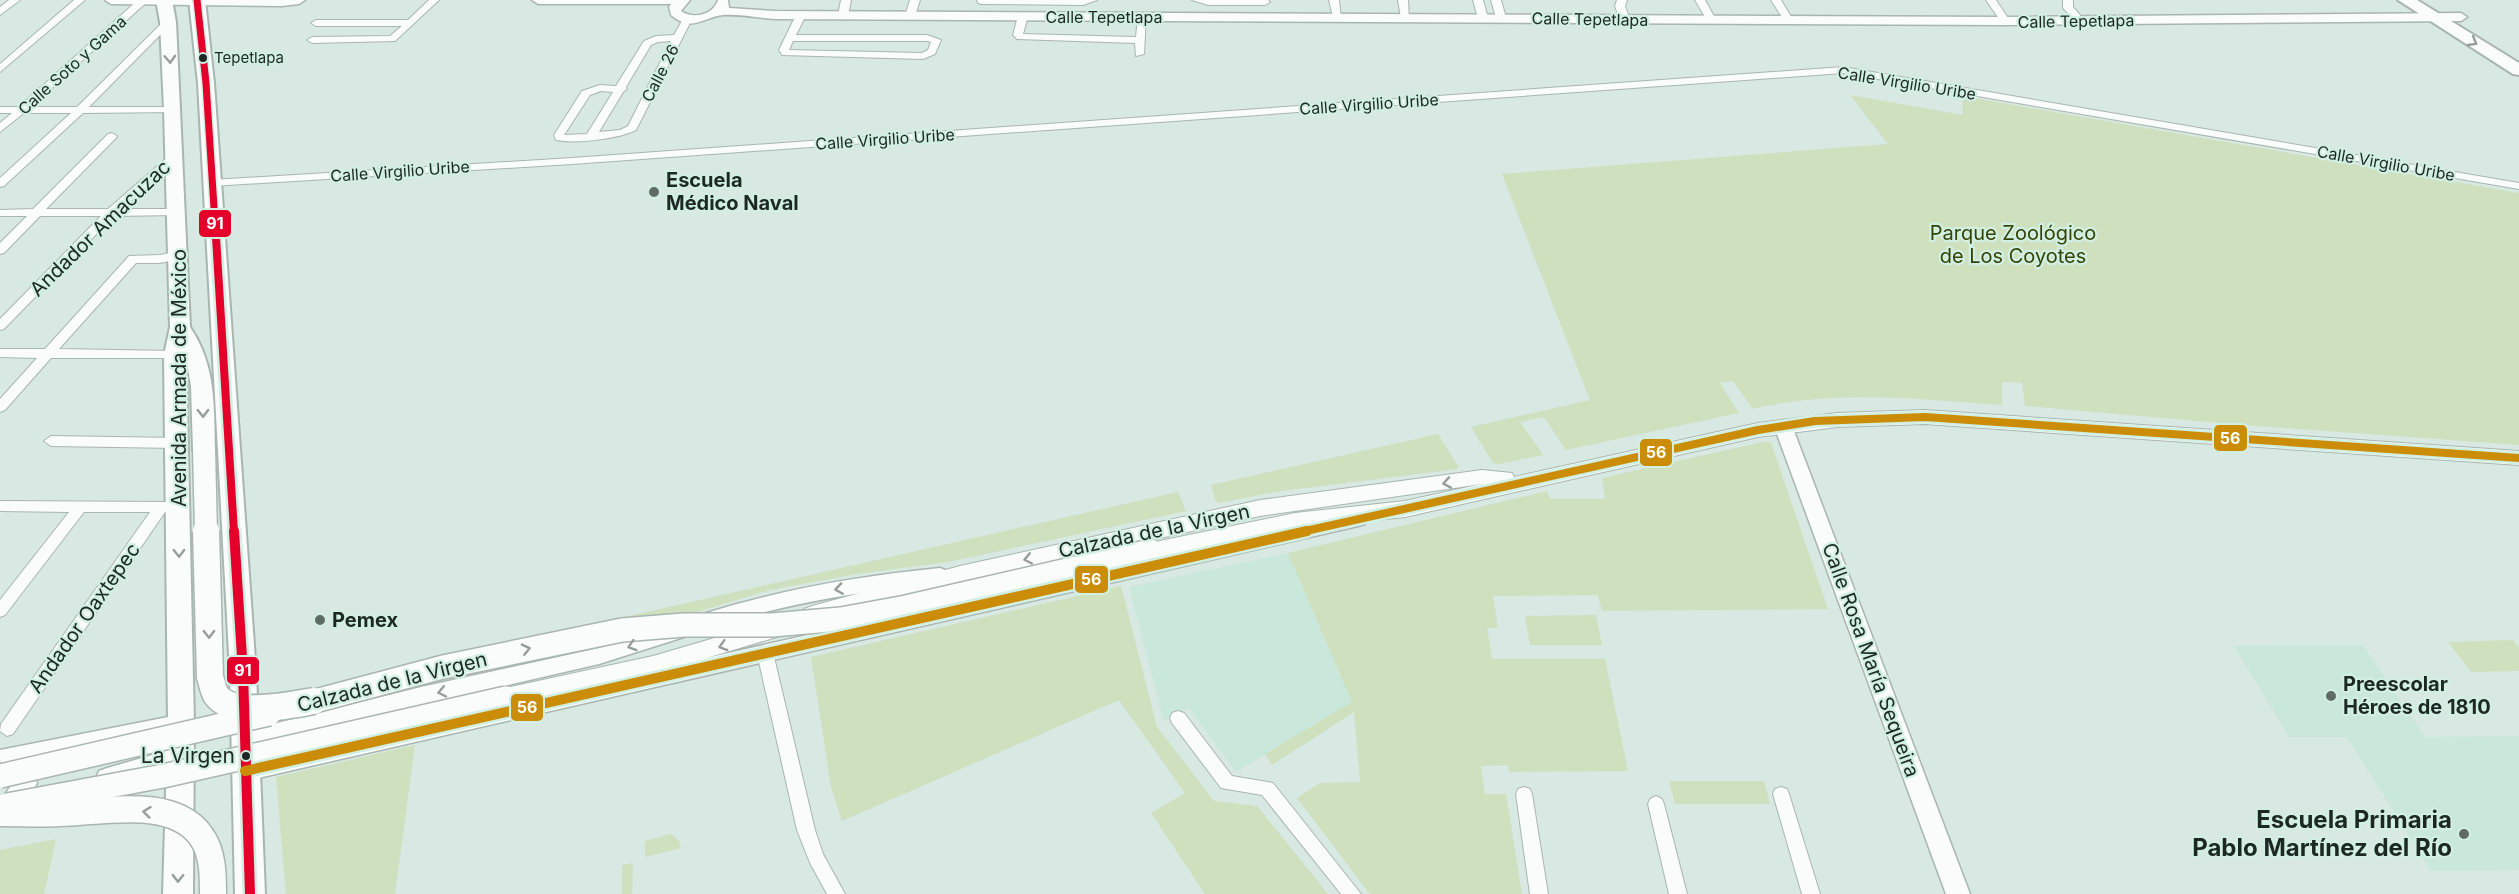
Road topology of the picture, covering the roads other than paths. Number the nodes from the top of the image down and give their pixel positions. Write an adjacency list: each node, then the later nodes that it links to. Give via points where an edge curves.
1 (15, 0): 30 (street)
2 (81, 0): 58 (street)
3 (111, 0): 4 (street)
4 (144, 0): 5 (street); 62 (street, Calle Soto y Gama)
5 (164, 0): 25 (street); 49 (main road, Avenida Armada de México)
6 (299, 0): 25 (street)
7 (434, 0): 50 (street)
8 (538, 0): 9 (street)
9 (653, 0): 28 (street)
10 (846, 0): 32 (street)
11 (915, 0): 33 (street)
12 (1092, 0): 26 (street)
13 (1197, 0): 27 (street)
14 (1334, 0): 37 (street)
15 (1403, 0): 40 (street)
16 (1478, 0): 41 (street)
17 (1496, 0): 42 (street)
18 (1622, 0): 44 (street)
19 (1700, 0): 45 (street)
20 (1776, 0): 46 (street)
21 (1991, 0): 47 (street)
22 (2068, 0): 48 (street, via 2068,8)
23 (2406, 0): 35 (main road)
24 (2435, 0): 38 (main road)
25 (197, 1): 69 (main road, Avenida Armada de México)
26 (981, 1)
27 (1265, 1): 39 (street)
28 (678, 3): 43 (street, via 679,16)
29 (721, 5): 31 (street, Calle Tepetlapa, via 746,14); 43 (street, via 703,18)
30 (0, 12)
31 (801, 15): 32 (street, Calle Tepetlapa); 53 (street)
32 (843, 16): 33 (street, Calle Tepetlapa)
33 (910, 16): 34 (street, Calle Tepetlapa)
34 (1023, 16): 36 (street, Calle Tepetlapa); 55 (street, via 1020,38)
35 (2432, 16): 38 (street, Calle Tepetlapa); 48 (street, Calle Tepetlapa); 59 (main road, one-way to 59)
36 (1143, 17): 39 (street, Calle Tepetlapa); 55 (street)
37 (1338, 17): 39 (street, Calle Tepetlapa); 40 (street, Calle Tepetlapa)
38 (2461, 17): 56 (main road)
39 (1267, 18)
40 (1406, 18): 41 (street, Calle Tepetlapa)
41 (1483, 18): 42 (street, Calle Tepetlapa)
42 (1501, 18): 44 (street, Calle Tepetlapa)
43 (687, 19): 52 (street, Calle 26)
44 (1625, 20): 45 (street, Calle Tepetlapa)
45 (1711, 20): 46 (street, Calle Tepetlapa)
46 (1788, 20): 47 (street, Calle Tepetlapa)
47 (2005, 21): 48 (street, Calle Tepetlapa)
48 (2080, 21)
49 (168, 22): 63 (street); 64 (main road, Avenida Armada de México, one-way to 64)
50 (411, 22): 51 (street); 54 (street, via 392,39)
51 (316, 23)
52 (678, 38): 60 (street, via 647,43); 67 (street, Calle 26, via 632,128)
53 (791, 38): 53 (street, via 784,50 790,54 923,56 932,52 936,40)
54 (312, 40)
55 (1140, 40): 57 (street)
56 (2519, 52)
57 (1139, 54)
58 (0, 69)
59 (2519, 70)
60 (622, 88): 67 (street); 67 (street, via 600,88 586,93 559,135 565,139)
61 (0, 110): 62 (street)
62 (22, 110): 63 (street); 65 (street, Calle Soto y Gama)
63 (80, 110): 64 (street); 70 (street)
64 (173, 110): 68 (main road, Avenida Armada de México)
65 (0, 129)
66 (112, 136): 74 (street)
67 (591, 136)
68 (174, 157): 72 (main road, Avenida Armada de México); 75 (street, Andador Amacuzac)
69 (211, 183): 71 (street, Calle Virgilio Uribe, via 1843,70); 100 (main road, Avenida Armada de México)
70 (0, 184)
71 (2519, 186)
72 (178, 212): 75 (street); 77 (main road, Avenida Armada de México)
73 (0, 213): 74 (street)
74 (37, 213): 75 (street); 76 (street)
75 (109, 214): 78 (street, Andador Amacuzac)
76 (0, 250)
77 (179, 255): 79 (main road, Avenida Armada de México); 81 (street, via 133,259)
78 (0, 326)
79 (180, 327): 82 (main road, Avenida Armada de México); 96 (main road, one-way to 96, bridge, via 191,341 202,377 210,677 216,696 227,704 264,708)
80 (0, 353): 81 (street)
81 (48, 354): 82 (street); 83 (street)
82 (175, 355): 86 (main road, Avenida Armada de México)
83 (0, 407)
84 (1783, 426): 87 (main road, Calzada de la Virgen, via 1925,417); 88 (main road, Calzada de la Virgen); 120 (street, Calle Rosa María Sequeira)
85 (51, 441): 86 (street)
86 (178, 443): 91 (main road, Avenida Armada de México)
87 (2519, 458)
88 (1526, 482): 92 (main road, Calzada de la Virgen); 93 (main road, Calzada de la Virgen, one-way to 93, via 1482,477 1260,508)
89 (0, 506): 90 (street)
90 (80, 507): 91 (street); 94 (street)
91 (170, 507): 98 (main road, Avenida Armada de México, one-way to 98); 99 (street, Andador Oaxtepec)
92 (1405, 509): 95 (street, Calzada de la Virgen); 96 (main road, Calzada de la Virgen, one-way to 92, bridge, via 443,667 622,630 841,620 1295,521)
93 (960, 574): 100 (street, one-way to 100, via 786,597 599,656); 109 (main road, Calzada de la Virgen, one-way to 109, bridge, via 653,665 163,776)
94 (0, 611)
95 (765, 653): 104 (street, Calzada de la Virgen); 115 (street, via 806,830)
96 (314, 701): 105 (main road, Calzada de la Virgen, bridge, via 233,724)
97 (1178, 718): 116 (street, via 1227,783 1267,788)
98 (181, 723): 101 (main road, Avenida Armada de México); 102 (street)
99 (7, 729)
100 (245, 740): 104 (main road, Avenida Armada de México)
101 (180, 757): 111 (street, via 124,772 33,812); 112 (main road, Avenida Armada de México, one-way to 112)
102 (0, 760)
103 (0, 766): 110 (street, via 22,772 26,783 7,811)
104 (245, 771): 114 (main road, Avenida Armada de México)
105 (0, 776)
106 (1524, 794): 117 (street)
107 (1781, 794): 119 (street)
108 (1656, 804): 118 (street)
109 (0, 806)
110 (0, 814): 113 (main road, one-way to 110, bridge, via 206,844 197,830 167,814 131,810)
111 (0, 821)
112 (178, 894)
113 (213, 894)
114 (250, 894)
115 (836, 894)
116 (1352, 894)
117 (1539, 894)
118 (1678, 894)
119 (1811, 894)
120 (1958, 894)

